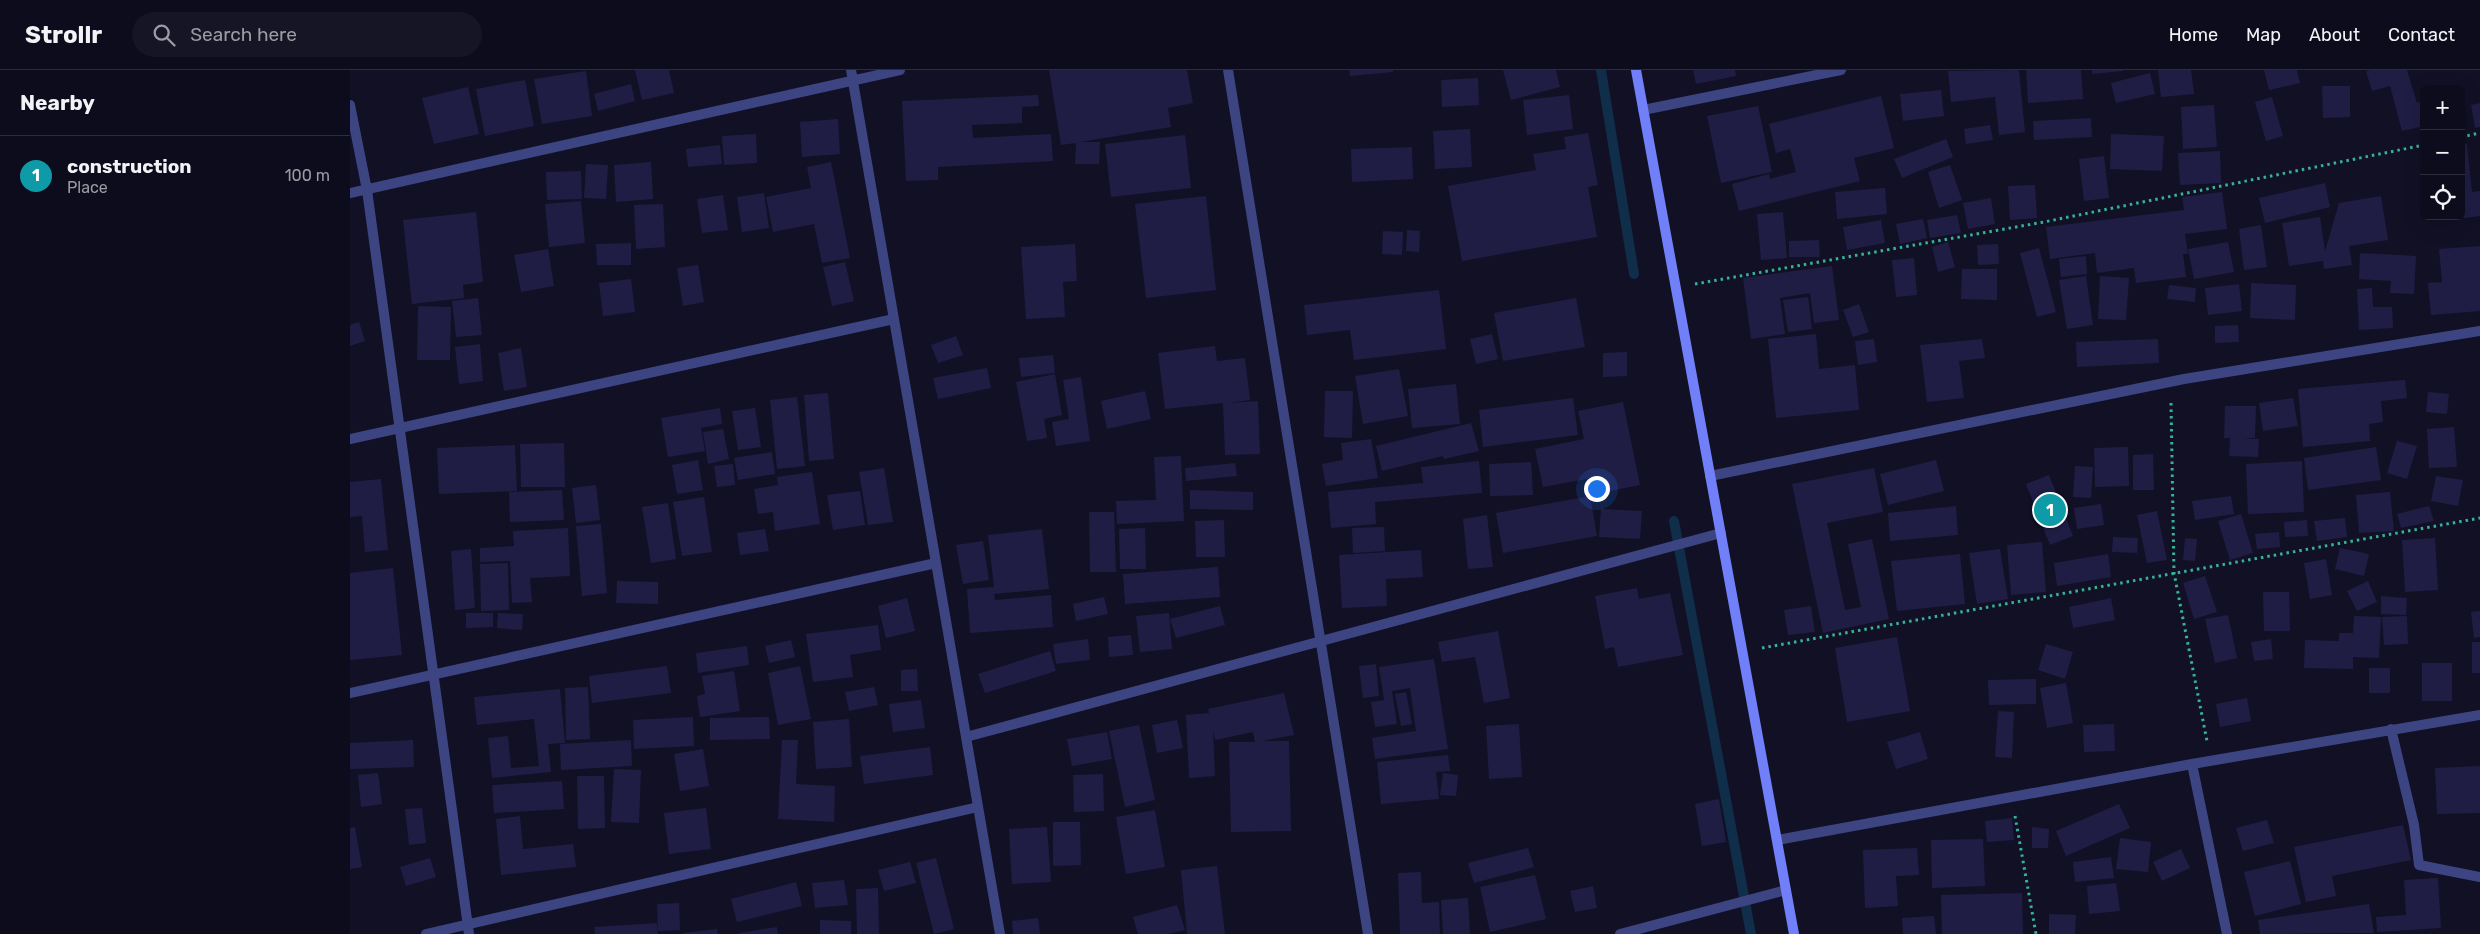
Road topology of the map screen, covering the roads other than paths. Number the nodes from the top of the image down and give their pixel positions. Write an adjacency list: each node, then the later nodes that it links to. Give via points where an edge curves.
1 (900, 70): 5 (street)
2 (1228, 70): 17 (street)
3 (1636, 70): 7 (street)
4 (1841, 70): 7 (street)
5 (852, 75): 8 (street); 10 (street)
6 (350, 105): 8 (street)
7 (1643, 110): 14 (street)
8 (367, 190): 9 (street); 12 (street)
9 (350, 193)
10 (894, 319): 12 (street); 16 (street)
11 (2480, 331): 14 (street, via 2171,382)
12 (400, 428): 13 (street); 18 (street)
13 (350, 439)
14 (1710, 476): 15 (street)
15 (1721, 533): 17 (street); 25 (street)
16 (936, 563): 18 (street); 22 (street)
17 (1320, 641): 22 (street); 31 (street)
18 (433, 675): 19 (street); 28 (street)
19 (350, 693)
20 (2480, 715): 21 (street)
21 (2391, 729): 23 (street); 26 (street, via 2414,825 2419,865)
22 (966, 737): 24 (street)
23 (2192, 764): 25 (street); 34 (street)
24 (978, 807): 28 (street); 30 (street)
25 (1777, 840): 27 (street)
26 (2480, 877)
27 (1786, 890): 32 (street); 33 (street)
28 (468, 929): 29 (street)
29 (426, 934)
30 (1000, 934)
31 (1368, 934)
32 (1620, 934)
33 (1794, 934)
34 (2228, 934)

